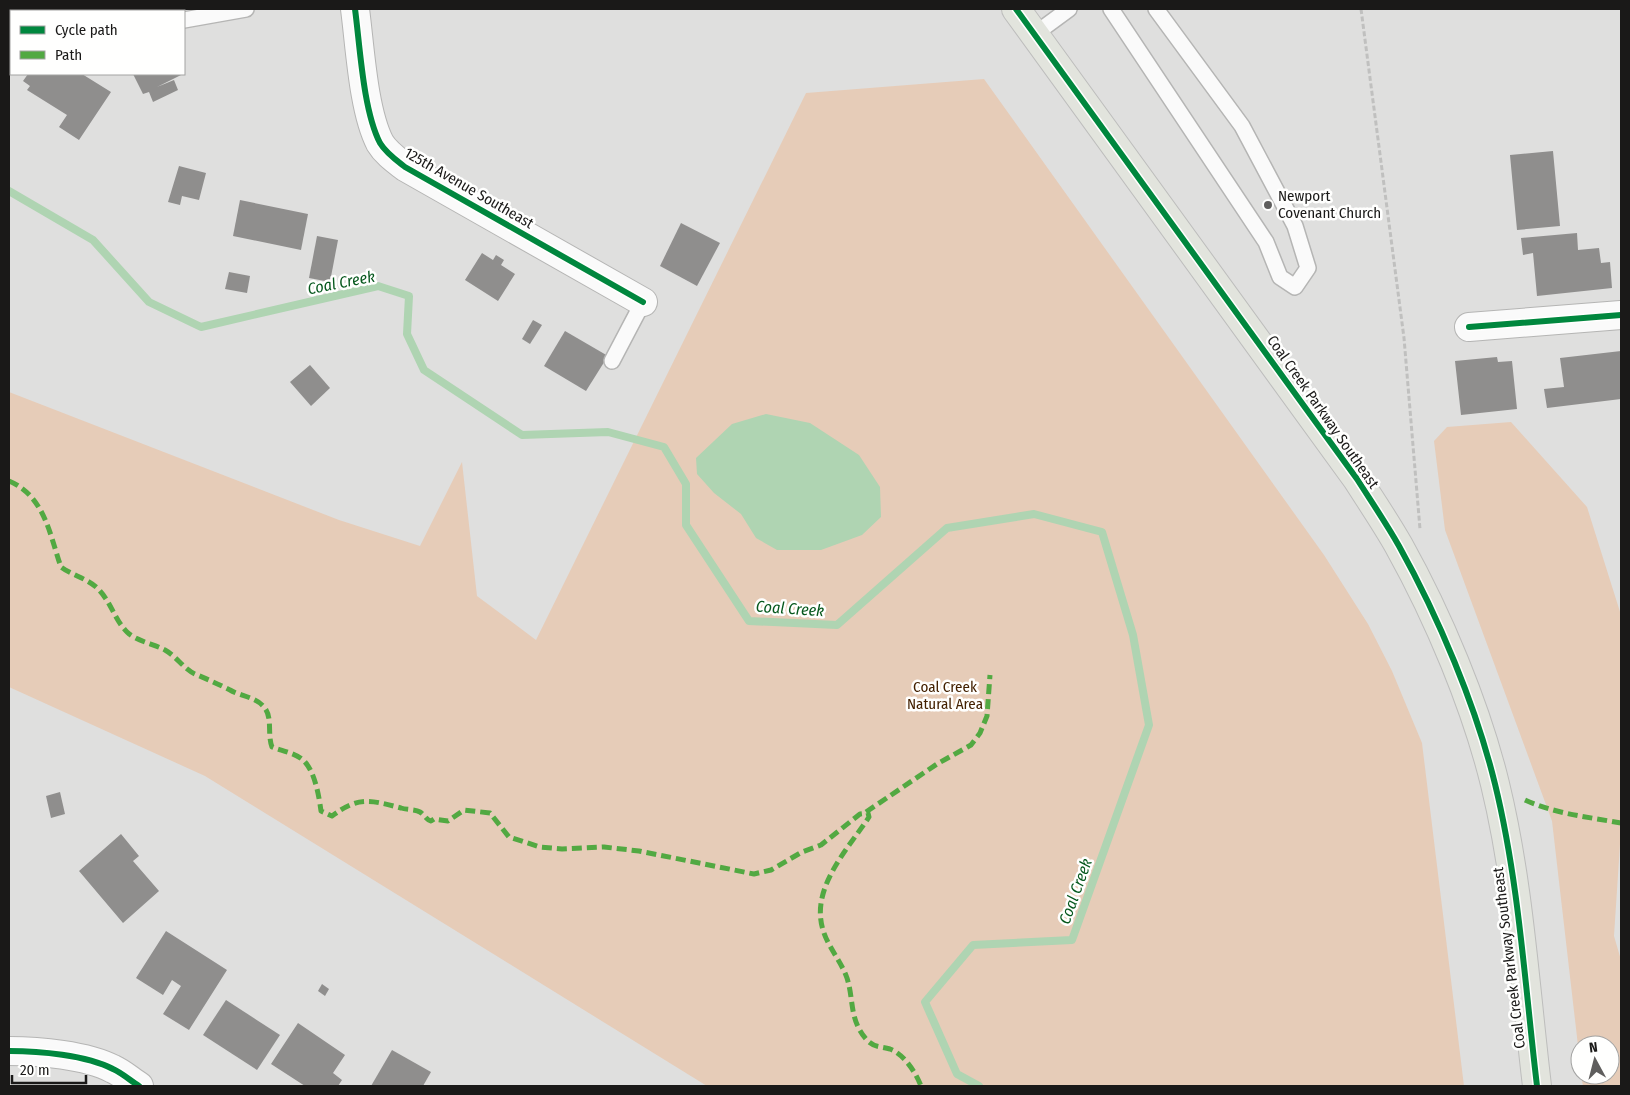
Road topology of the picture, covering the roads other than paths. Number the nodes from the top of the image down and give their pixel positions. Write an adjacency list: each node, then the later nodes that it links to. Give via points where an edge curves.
1 (246, 9): 7 (lane)
2 (355, 9): 9 (street, 125th Avenue Southeast, via 368,99 380,142 390,155 405,167)
3 (1016, 9): 8 (main road, Coal Creek Parkway Southeast)
4 (1069, 9): 8 (lane)
5 (1111, 9): 6 (lane, via 1266,242 1280,277 1295,287 1308,268 1295,226 1242,126)
6 (1156, 9)
7 (185, 20)
8 (1034, 34): 15 (main road, Coal Creek Parkway Southeast, via 1357,479 1399,546 1443,635 1466,694 1494,783 1510,861)
9 (642, 302): 12 (lane)
10 (1621, 315): 11 (street)
11 (1469, 327)
12 (612, 361)
13 (9, 1051): 14 (street, via 37,1051 73,1057 112,1068)
14 (139, 1086)
15 (1537, 1086)

